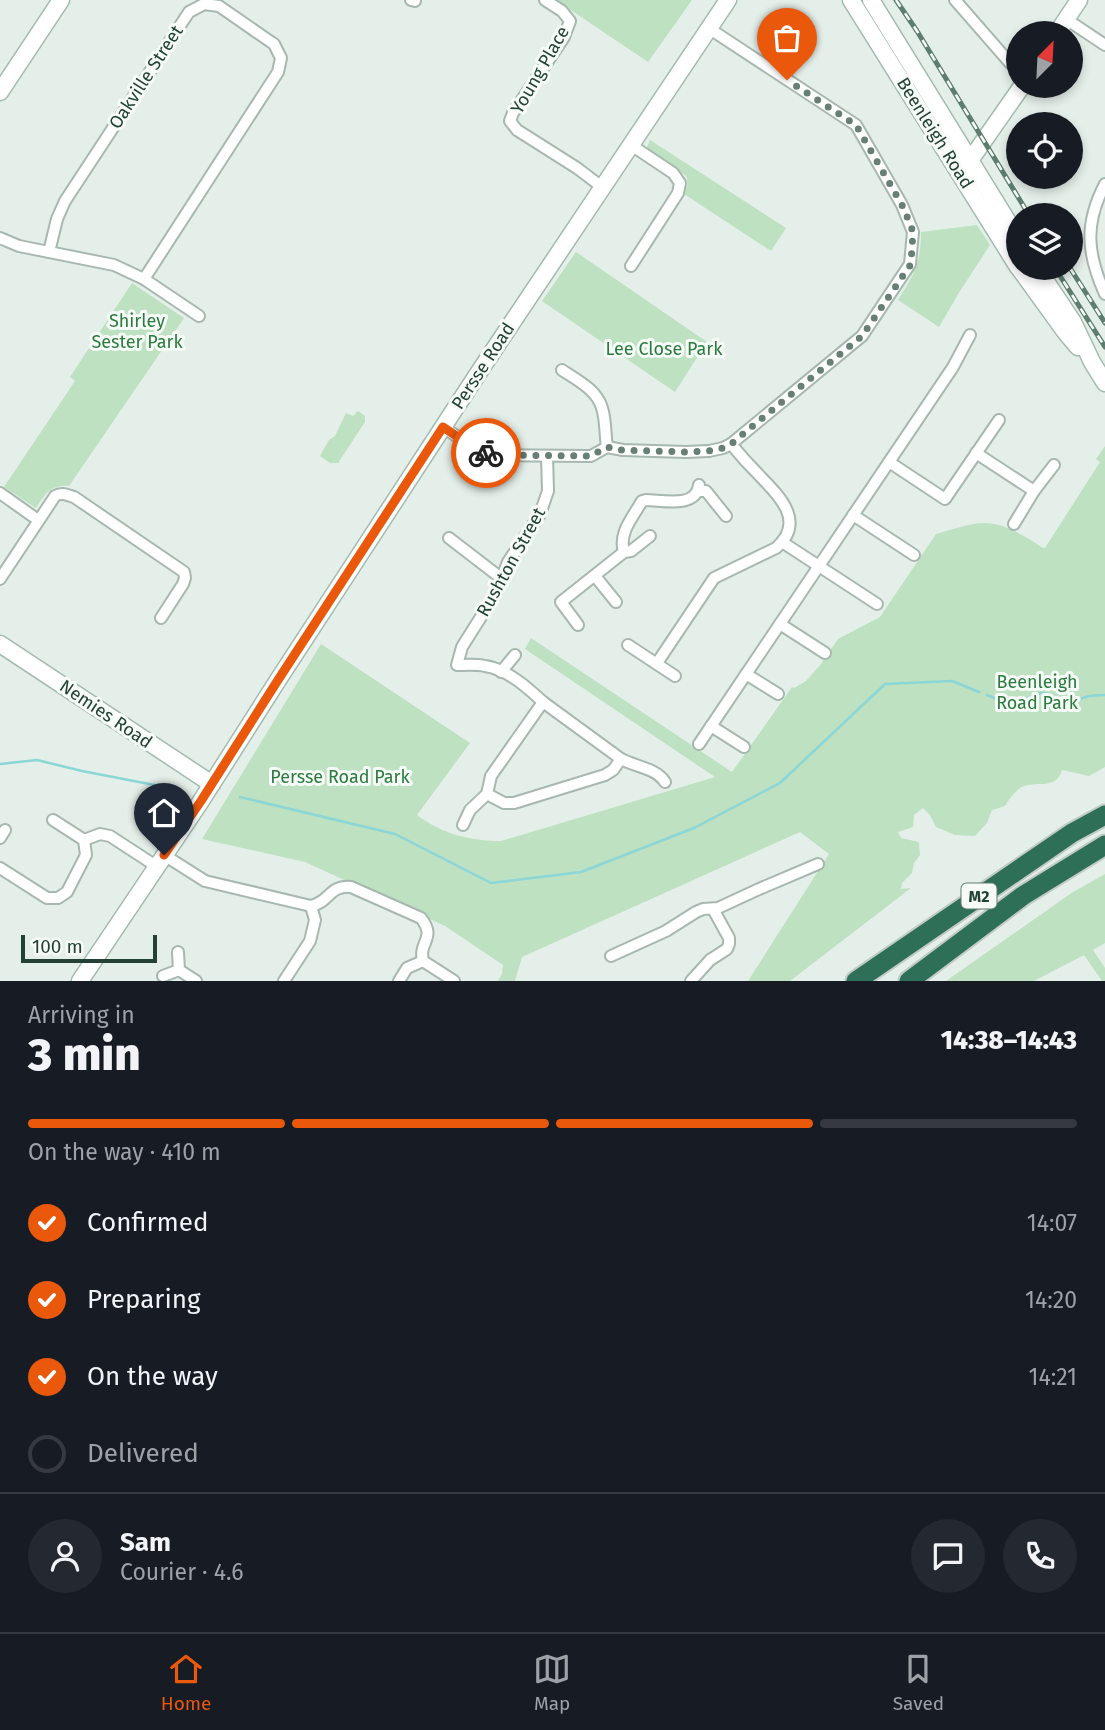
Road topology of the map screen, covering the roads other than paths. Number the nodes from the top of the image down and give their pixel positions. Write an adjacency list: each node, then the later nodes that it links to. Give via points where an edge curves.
1 (61, 0): 12 (street)
2 (545, 0): 19 (street, Young Place, via 570,21 510,121)
3 (728, 0): 9 (street, Persse Road)
4 (851, 0): 17 (street, Beenleigh Road)
5 (871, 0): 14 (street, Beenleigh Road)
6 (955, 0): 11 (street)
7 (1079, 0): 8 (street)
8 (1066, 19): 10 (street)
9 (710, 29): 16 (street, Persse Road); 36 (street, via 856,125 913,232 911,264 862,336)
10 (1105, 45)
11 (1006, 58)
12 (0, 92)
13 (1014, 98): 15 (street)
14 (950, 129): 15 (street, via 982,140); 17 (street, Beenleigh Road)
15 (987, 137): 17 (street)
16 (631, 145): 19 (street, Persse Road); 24 (street, via 673,173 680,183)
17 (965, 168): 20 (street, Beenleigh Road); 22 (street, Beenleigh Road)
18 (1105, 184): 28 (street, via 1093,214 1090,243)
19 (602, 187): 35 (street, Persse Road)
20 (1006, 222)
21 (0, 239): 23 (street)
22 (1006, 244)
23 (49, 251): 25 (street, via 114,265); 25 (street, Oakville Street, via 65,201 189,12 204,4 219,6 274,44 281,58 278,72)
24 (631, 266)
25 (144, 279): 29 (street)
26 (1028, 280): 31 (street, Beenleigh Road)
27 (1045, 280): 31 (street, Beenleigh Road, via 1073,322)
28 (1105, 294)
29 (199, 316)
30 (968, 345): 40 (street)
31 (1091, 362): 33 (street, Beenleigh Road)
32 (562, 370): 37 (street, via 597,398)
33 (1105, 383)
34 (999, 419): 38 (street)
35 (443, 427): 39 (street, via 490,455); 77 (street, Persse Road)
36 (731, 444): 37 (street, via 686,452); 50 (street, via 782,499 790,527)
37 (607, 447): 39 (street, via 591,456)
38 (976, 453): 40 (street, via 945,499); 42 (street)
39 (547, 456): 56 (street, Rushton Street, via 548,491 540,514)
40 (889, 462): 44 (street)
41 (1054, 464): 42 (street)
42 (1034, 491): 47 (street)
43 (0, 493): 46 (street)
44 (853, 515): 52 (street); 53 (street)
45 (726, 516): 51 (street, via 706,491 698,488 682,502 642,501 622,536)
46 (38, 520): 54 (street); 59 (street, via 55,496 74,497 184,572 183,584)
47 (1014, 524)
48 (650, 536): 51 (street)
49 (449, 538): 56 (street)
50 (782, 542): 53 (street); 66 (street, via 714,578)
51 (624, 552): 55 (street)
52 (914, 555)
53 (819, 566): 58 (street); 60 (street)
54 (2, 572)
55 (595, 576): 57 (street); 61 (street, via 561,602)
56 (501, 578): 67 (street, Rushton Street, via 462,647 457,665)
57 (616, 602)
58 (877, 604)
59 (161, 618)
60 (780, 624): 64 (street); 68 (street)
61 (578, 625)
62 (0, 644): 77 (street, Nemies Road)
63 (628, 645): 66 (street)
64 (825, 653)
65 (515, 655): 67 (street)
66 (657, 663): 69 (street)
67 (501, 671): 71 (street)
68 (746, 674): 70 (street); 72 (street)
69 (675, 676)
70 (778, 694)
71 (543, 702): 75 (street); 78 (street, via 491,776)
72 (711, 726): 73 (street); 74 (street)
73 (699, 744)
74 (744, 747)
75 (621, 759): 76 (street, via 661,775); 78 (street, via 605,775 514,803)
76 (665, 782)
77 (212, 784): 84 (street, Persse Road)
78 (487, 794): 81 (street)
79 (1105, 815): 100 (highway, M2)
80 (53, 820): 82 (street)
81 (463, 825)
82 (84, 840): 84 (street, via 110,836); 86 (street, via 86,855 67,892 58,898 47,898)
83 (1105, 845): 101 (highway, M2, via 1024,895)
84 (160, 860): 87 (street, via 205,881); 94 (street, Persse Road)
85 (818, 863): 88 (street)
86 (0, 868)
87 (311, 906): 91 (street, via 341,886 351,887 421,918 428,936); 96 (street, via 315,920 310,941)
88 (713, 909): 90 (street, via 696,912); 99 (street, via 729,944)
89 (178, 952): 92 (street)
90 (611, 956)
91 (423, 961): 97 (street, via 407,968); 98 (street)
92 (179, 970): 93 (street); 95 (street)
93 (163, 976)
94 (80, 981)
95 (196, 981)
96 (284, 981)
97 (398, 981)
98 (454, 981)
99 (691, 981)
100 (856, 981)
101 (909, 981)

